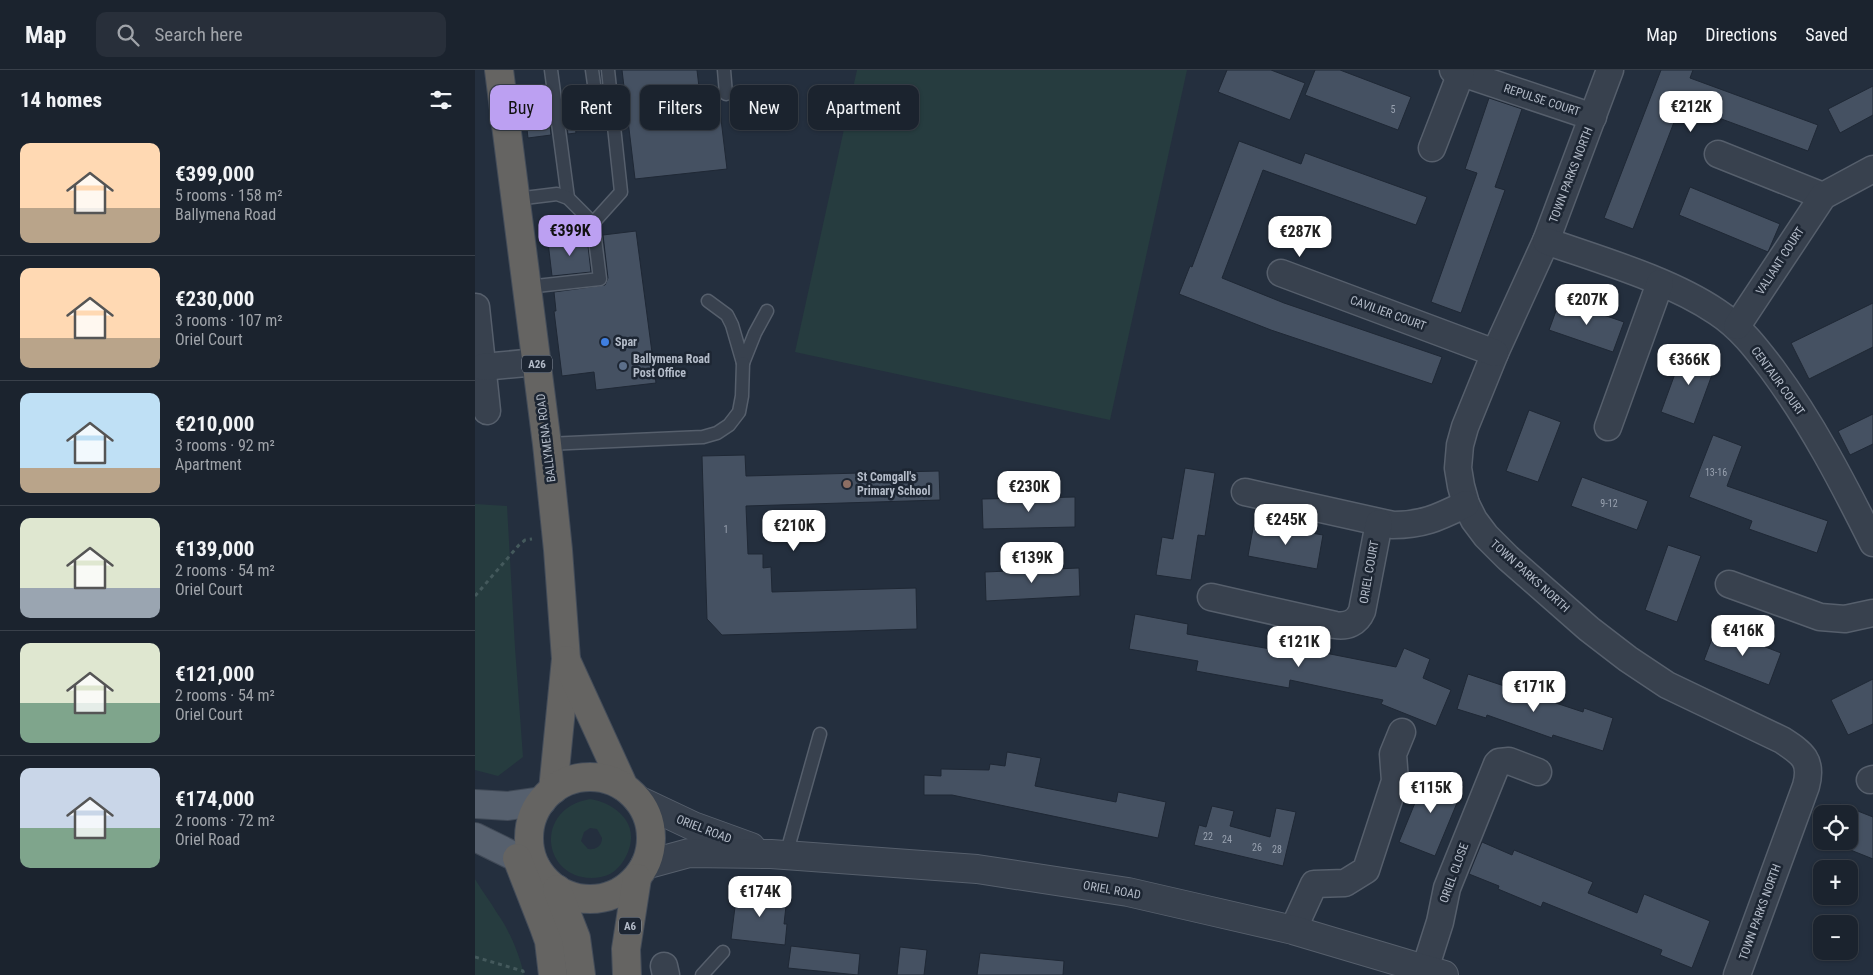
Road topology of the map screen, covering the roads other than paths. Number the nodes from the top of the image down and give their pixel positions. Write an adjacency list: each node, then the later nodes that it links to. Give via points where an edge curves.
1 (499, 70): 18 (highway, BALLYMENA ROAD / A26)
2 (551, 70): 17 (lane)
3 (593, 70): 8 (lane)
4 (608, 70): 9 (lane)
5 (725, 70): 10 (lane)
6 (1610, 70): 11 (street, TOWN PARKS NORTH)
7 (1457, 72): 11 (street, REPULSE COURT); 13 (street, REPULSE COURT)
8 (595, 85)
9 (609, 85)
10 (726, 94)
11 (1593, 117): 20 (street, TOWN PARKS NORTH)
12 (614, 130): 19 (lane, via 621,192)
13 (1433, 148)
14 (1718, 154): 16 (street)
15 (1873, 169): 16 (street, VALIANT COURT)
16 (1823, 196): 27 (street, VALIANT COURT)
17 (568, 198): 18 (lane, via 557,194); 19 (lane)
18 (516, 199): 23 (highway, BALLYMENA ROAD / A26)
19 (593, 224): 23 (lane, via 600,279)
20 (1546, 240): 22 (street, CENTAUR COURT); 28 (street, TOWN PARKS NORTH)
21 (1281, 273): 28 (street, CAVILIER COURT)
22 (1660, 283): 27 (street, CENTAUR COURT, via 1717,311); 33 (street)
23 (527, 287): 29 (highway, BALLYMENA ROAD / A26)
24 (708, 301): 30 (lane, via 727,315 733,325)
25 (476, 307): 31 (street)
26 (767, 311): 30 (lane)
27 (1737, 326): 36 (street, CENTAUR COURT, via 1760,353)
28 (1495, 353): 37 (street, TOWN PARKS NORTH, via 1465,426 1461,445 1458,468)
29 (537, 362): 31 (street); 34 (highway, BALLYMENA ROAD / A26)
30 (743, 364): 34 (lane, via 739,412 717,433 703,437)
31 (483, 367): 32 (street)
32 (487, 412)
33 (1607, 427)
34 (547, 444): 43 (highway, BALLYMENA ROAD / A26)
35 (1245, 492): 38 (street, ORIEL COURT)
36 (1863, 498): 39 (street, CENTAUR COURT)
37 (1466, 504): 38 (street, ORIEL COURT, via 1421,523); 62 (street, TOWN PARKS NORTH, via 1486,536 1589,629 1667,685 1782,740 1808,763 1806,786)
38 (1379, 523): 41 (street, ORIEL COURT, via 1363,611 1359,619 1350,624 1335,625)
39 (1873, 543)
40 (1729, 584): 42 (street, via 1820,617 1845,619)
41 (1211, 597)
42 (1873, 613)
43 (566, 659): 47 (highway, A26); 48 (highway, A26)
44 (1402, 732): 55 (street, via 1393,754 1395,781 1365,870 1345,883 1314,884)
45 (820, 734): 51 (lane)
46 (1537, 772): 57 (street, ORIEL CLOSE, via 1509,761 1502,760 1497,764 1447,888 1439,922)
47 (631, 793): 48 (highway, via 607,780 586,777 566,782); 51 (street, ORIEL ROAD, via 693,826); 53 (highway, A6, via 647,816 651,834 651,850)
48 (547, 795): 49 (main road, via 508,806); 52 (highway, via 533,817)
49 (475, 804)
50 (475, 837): 52 (main road)
51 (779, 854): 53 (street, ORIEL ROAD, via 689,853); 55 (street, ORIEL ROAD, via 977,869 1128,892)
52 (527, 863): 54 (highway); 58 (highway, via 549,942)
53 (641, 871): 54 (highway, via 624,889 608,897 573,897); 60 (highway, A6, via 626,949)
54 (557, 889): 59 (highway, via 576,938)
55 (1293, 930): 57 (street, ORIEL ROAD)
56 (723, 952): 61 (lane)
57 (1435, 972)
58 (553, 975)
59 (581, 975)
60 (627, 975)
61 (702, 975)
62 (1737, 975)

